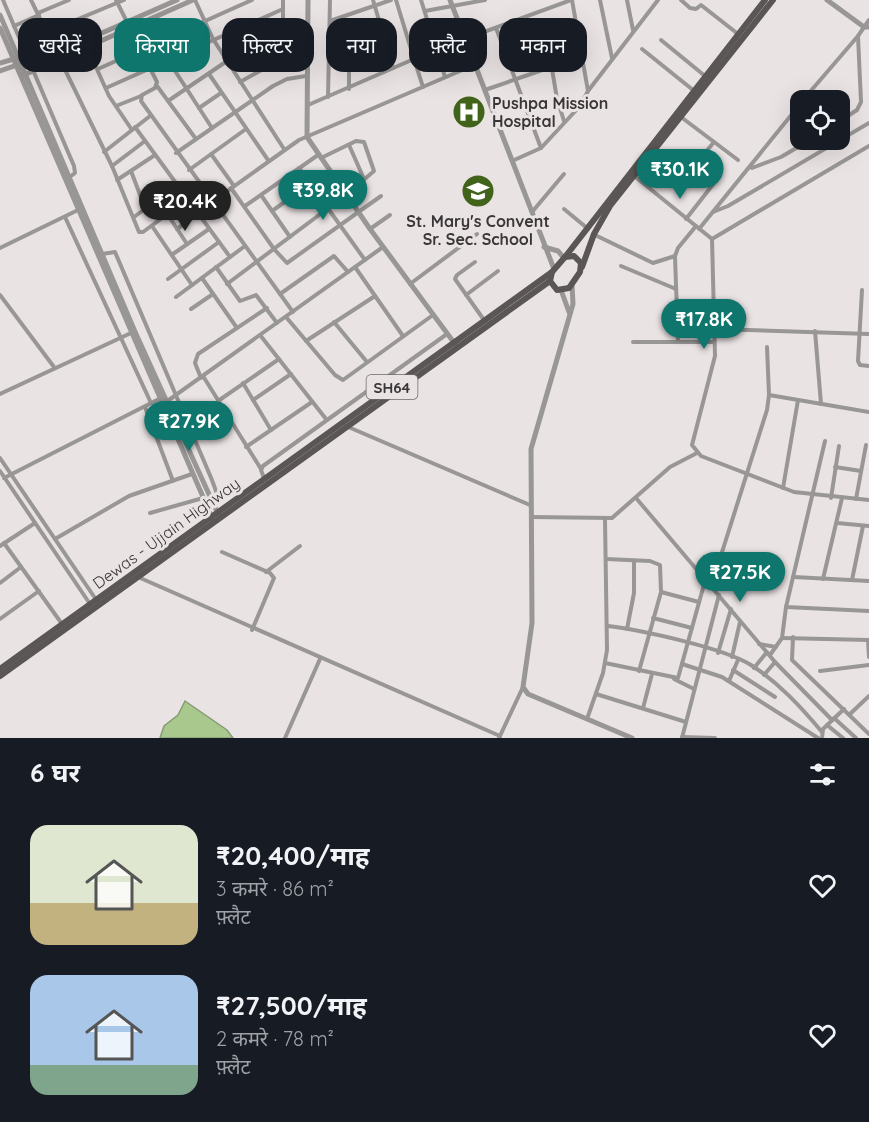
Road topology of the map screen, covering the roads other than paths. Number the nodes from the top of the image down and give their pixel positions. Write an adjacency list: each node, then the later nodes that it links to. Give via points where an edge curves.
1 (3, 0): 47 (street)
2 (31, 0): 29 (street)
3 (69, 0): 29 (street)
4 (124, 0): 24 (street)
5 (177, 0): 34 (street)
6 (194, 0): 35 (street); 36 (street)
7 (252, 0): 45 (street)
8 (283, 0): 27 (street)
9 (308, 0): 39 (street)
10 (330, 0): 40 (street)
11 (373, 0): 26 (street)
12 (392, 0): 26 (street)
13 (396, 0): 62 (street)
14 (421, 0): 28 (street)
15 (485, 0): 25 (street)
16 (572, 0): 44 (street); 50 (street)
17 (600, 0): 65 (street)
18 (627, 0): 51 (street)
19 (658, 0): 51 (street)
20 (681, 0): 54 (street, via 690,8 701,5)
21 (765, 0): 54 (main road, Dewas - Ujjain Highway / SH64)
22 (773, 0): 119 (main road, Dewas - Ujjain Highway / SH64)
23 (827, 0): 48 (street)
24 (116, 2): 32 (street); 33 (street)
25 (451, 3): 28 (street); 43 (street)
26 (375, 7): 41 (street); 42 (street)
27 (283, 9): 37 (street); 38 (street)
28 (425, 11): 96 (street)
29 (38, 14): 31 (street); 47 (street)
30 (0, 15): 66 (street)
31 (40, 18)
32 (79, 18)
33 (125, 18)
34 (142, 18)
35 (147, 18)
36 (203, 18)
37 (263, 18)
38 (283, 18)
39 (307, 18)
40 (330, 18)
41 (340, 18)
42 (378, 18)
43 (457, 18)
44 (575, 18)
45 (210, 19)
46 (869, 20): 48 (street)
47 (14, 26): 55 (street)
48 (866, 27): 58 (street)
49 (0, 28): 68 (street)
50 (496, 28): 52 (street); 57 (street)
51 (633, 30): 65 (street)
52 (487, 31)
53 (210, 32): 59 (street)
54 (738, 34): 95 (main road, Dewas - Ujjain Highway / SH64)
55 (18, 35)
56 (222, 36): 59 (street)
57 (499, 36)
58 (858, 36): 105 (street); 117 (street, via 863,77 860,106)
59 (213, 39): 60 (street); 64 (street)
60 (210, 40)
61 (661, 40): 95 (street)
62 (409, 43)
63 (642, 49): 104 (street)
64 (222, 53)
65 (612, 58): 107 (street)
66 (18, 62)
67 (0, 63): 70 (street)
68 (18, 63)
69 (222, 65): 93 (street)
70 (18, 67)
71 (18, 67): 72 (street)
72 (0, 71)
73 (22, 72): 154 (street)
74 (35, 72): 154 (street, via 74,166 75,173)
75 (67, 72): 135 (street)
76 (99, 72): 101 (street)
77 (141, 72): 101 (street)
78 (152, 72): 99 (street)
79 (175, 72): 103 (street)
80 (234, 72): 98 (street)
81 (257, 72): 98 (street)
82 (306, 72): 94 (street)
83 (328, 72): 110 (street)
84 (349, 72): 102 (street)
85 (385, 72): 102 (street)
86 (418, 72): 100 (street)
87 (457, 72): 96 (street)
88 (477, 72): 106 (street)
89 (512, 72): 97 (street)
90 (537, 72): 97 (street)
91 (552, 72): 121 (street)
92 (585, 72): 107 (street)
93 (209, 74): 103 (street); 108 (street)
94 (306, 76): 111 (street, via 280,82); 113 (street)
95 (705, 76): 104 (main road, Dewas - Ujjain Highway / SH64)
96 (445, 77): 100 (street)
97 (515, 80): 106 (street); 132 (street)
98 (240, 82): 111 (street)
99 (157, 86): 109 (street); 112 (street)
100 (423, 87): 126 (street)
101 (106, 88): 114 (street)
102 (349, 89): 110 (street)
103 (186, 90): 112 (street); 115 (street)
104 (693, 90): 150 (main road, Dewas - Ujjain Highway / SH64)
105 (812, 90)
106 (484, 91): 142 (street)
107 (588, 91): 121 (street)
108 (221, 93): 115 (street); 116 (street)
109 (142, 95): 114 (street); 118 (street, via 141,101)
110 (328, 98): 113 (street)
111 (252, 100): 116 (street); 133 (street)
112 (168, 101): 127 (street)
113 (307, 105): 126 (street)
114 (116, 106): 123 (street)
115 (199, 108): 124 (street)
116 (234, 112): 124 (street); 125 (street)
117 (850, 114)
118 (150, 116): 123 (street); 136 (street)
119 (681, 117): 129 (street); 150 (main road, Dewas - Ujjain Highway / SH64)
120 (790, 117): 145 (street)
121 (564, 122): 132 (street)
122 (869, 123): 173 (street)
123 (134, 128): 128 (street); 135 (street)
124 (212, 128): 127 (street)
125 (246, 129): 137 (street); 140 (street)
126 (307, 137): 133 (street); 139 (street)
127 (196, 139): 136 (street)
128 (145, 141): 138 (street); 143 (street)
129 (714, 142): 141 (street); 148 (street)
130 (349, 145): 139 (street); 152 (street); 152 (street, via 359,140 365,144 374,171)
131 (869, 146): 190 (street)
132 (541, 148): 142 (street)
133 (284, 149): 140 (street)
134 (793, 150): 145 (street)
135 (105, 152): 143 (street)
136 (176, 153): 146 (street)
137 (212, 154): 146 (street); 157 (street)
138 (155, 155): 147 (street); 156 (street)
139 (320, 157): 144 (street); 161 (street)
140 (268, 160): 157 (street)
141 (738, 160)
142 (512, 161): 172 (street)
143 (112, 166): 153 (street)
144 (299, 168): 155 (street); 160 (street)
145 (750, 168): 173 (street)
146 (189, 170): 158 (street)
147 (131, 171): 153 (street); 166 (street)
148 (689, 172)
149 (564, 174): 172 (street)
150 (632, 174): 179 (street); 183 (main road, Dewas - Ujjain Highway / SH64); 188 (main road, Dewas - Ujjain Highway / SH64)
151 (718, 178): 179 (street)
152 (364, 179): 161 (street)
153 (117, 180): 178 (street)
154 (68, 181): 159 (street)
155 (310, 184): 167 (street); 170 (street)
156 (177, 185): 163 (street); 166 (street)
157 (232, 187): 164 (street); 165 (street)
158 (202, 189): 163 (street); 164 (street)
159 (74, 193): 169 (street); 198 (street)
160 (261, 195): 165 (street); 170 (street)
161 (346, 195): 171 (street)
162 (381, 196): 171 (street)
163 (188, 200): 174 (street); 175 (street)
164 (212, 201): 193 (street)
165 (245, 206): 197 (street)
166 (145, 208): 178 (street)
167 (327, 209): 181 (street); 189 (street)
168 (564, 209): 183 (street)
169 (78, 210): 177 (street); 206 (street)
170 (272, 211): 189 (street)
171 (359, 212): 181 (street); 186 (street)
172 (532, 212): 195 (street)
173 (713, 212): 182 (street)
174 (168, 214): 180 (street); 184 (street)
175 (198, 214): 184 (street); 185 (street)
176 (390, 215): 186 (street)
177 (65, 217): 196 (street); 249 (street)
178 (134, 217): 180 (street, via 140,233)
179 (686, 219): 182 (street)
180 (152, 226): 199 (street)
181 (340, 226): 197 (street, via 289,262 283,261); 203 (street)
182 (697, 227): 190 (street); 200 (street)
183 (586, 228): 202 (main road, Dewas - Ujjain Highway / SH64)
184 (177, 229): 192 (street)
185 (209, 229): 191 (street); 192 (street)
186 (370, 229): 194 (street)
187 (477, 234): 219 (street)
188 (594, 234): 200 (street, via 654,263); 210 (main road, Dewas - Ujjain Highway / SH64)
189 (290, 237): 197 (street)
190 (712, 239): 241 (street)
191 (219, 242): 201 (street); 211 (street)
192 (187, 244): 199 (street)
193 (245, 246): 201 (street); 205 (street)
194 (383, 247): 203 (street); 219 (street)
195 (544, 247): 202 (street); 213 (street)
196 (0, 248)
197 (273, 249): 205 (street)
198 (102, 254): 206 (street); 264 (street, via 114,251)
199 (172, 254): 211 (street)
200 (675, 256): 222 (street)
201 (230, 257): 208 (street)
202 (564, 257): 210 (main road, via 578,257); 213 (main road, Dewas - Ujjain Highway / SH64)
203 (365, 260): 209 (street)
204 (475, 261): 228 (street, via 456,277)
205 (257, 262): 218 (street); 226 (street)
206 (103, 264): 243 (street); 269 (street)
207 (621, 266): 222 (street)
208 (216, 267): 215 (street); 218 (street)
209 (355, 267): 214 (street); 229 (street)
210 (582, 267): 221 (main road, Dewas - Ujjain Highway / SH64)
211 (181, 269): 216 (street); 220 (street)
212 (498, 271): 228 (street)
213 (553, 271): 217 (main road, Dewas - Ujjain Highway / SH64); 237 (main road, Dewas - Ujjain Highway / SH64)
214 (348, 272): 226 (street, via 334,256); 233 (street)
215 (202, 278): 220 (street); 225 (street)
216 (168, 279)
217 (550, 281): 223 (main road); 254 (main road, Dewas - Ujjain Highway / SH64)
218 (227, 284): 231 (street, via 240,301 256,295)
219 (410, 284): 235 (street)
220 (192, 285): 230 (street)
221 (572, 285): 223 (main road); 234 (street)
222 (676, 289): 252 (street)
223 (561, 290): 234 (street)
224 (862, 290): 244 (street)
225 (213, 294): 232 (street); 240 (street)
226 (280, 294): 233 (street)
227 (0, 295): 259 (street)
228 (466, 295): 237 (street)
229 (375, 296): 238 (street); 248 (street)
230 (176, 297)
231 (267, 308): 239 (street); 240 (street)
232 (191, 309)
233 (293, 312): 236 (street)
234 (570, 313): 302 (street, via 534,434)
235 (433, 315): 245 (street); 248 (street)
236 (286, 317): 239 (street); 250 (street)
237 (484, 320): 254 (main road, Dewas - Ujjain Highway / SH64)
238 (334, 322): 250 (street); 257 (street)
239 (277, 323): 247 (street)
240 (237, 328): 261 (street, via 197,356 196,366)
241 (715, 329): 242 (street); 253 (street)
242 (815, 331): 244 (street); 272 (street)
243 (130, 333): 249 (street); 269 (street)
244 (859, 333): 246 (street); 258 (street, via 858,362)
245 (447, 334): 254 (street); 275 (street)
246 (869, 334)
247 (260, 335): 256 (street); 261 (street)
248 (403, 336): 257 (street)
249 (122, 337): 259 (street); 271 (street)
250 (306, 341): 257 (street, via 341,380)
251 (633, 342): 252 (street)
252 (678, 342): 253 (street)
253 (714, 342): 282 (street, via 714,366 692,439)
254 (455, 345): 276 (main road, Dewas - Ujjain Highway / SH64)
255 (767, 347): 265 (street)
256 (279, 359): 260 (street); 262 (street)
257 (367, 362)
258 (869, 366)
259 (54, 367): 263 (street)
260 (291, 374): 266 (street); 270 (street)
261 (202, 377): 264 (street); 268 (street)
262 (243, 384): 266 (street); 268 (street)
263 (0, 394)
264 (176, 395): 269 (street); 304 (street, via 217,494)
265 (769, 395): 267 (street); 290 (street)
266 (253, 400): 277 (street)
267 (798, 400): 272 (street); 294 (street)
268 (218, 401): 281 (street)
269 (162, 402): 271 (street); 289 (street); 304 (street)
270 (312, 402): 275 (street); 277 (street)
271 (151, 403): 273 (street)
272 (821, 405): 274 (street)
273 (145, 407): 288 (street); 293 (street)
274 (869, 412)
275 (326, 420): 285 (street)
276 (344, 425): 292 (main road, Dewas - Ujjain Highway / SH64); 302 (street); 304 (main road, Dewas - Ujjain Highway / SH64)
277 (272, 430): 281 (street)
278 (825, 441): 295 (street)
279 (866, 445): 287 (street)
280 (839, 446): 284 (street)
281 (246, 447): 285 (street)
282 (697, 453): 290 (street); 297 (street, via 670,467)
283 (0, 458): 288 (street)
284 (835, 467): 287 (street); 298 (street)
285 (261, 470): 292 (street)
286 (0, 471): 291 (street)
287 (861, 471): 300 (street)
288 (11, 474): 291 (street); 311 (street)
289 (192, 474): 293 (street); 296 (street)
290 (747, 475): 294 (street); 326 (street)
291 (4, 478): 307 (street)
292 (264, 478): 304 (main road, Dewas - Ujjain Highway / SH64)
293 (173, 481): 311 (street, via 129,496)
294 (783, 488): 295 (street)
295 (814, 496): 298 (street); 320 (street)
296 (203, 498): 303 (street); 304 (street)
297 (636, 498): 306 (street, via 612,519); 322 (street)
298 (831, 498): 299 (street)
299 (842, 498): 300 (street); 308 (street)
300 (856, 499): 301 (street)
301 (869, 500)
302 (530, 505): 305 (street)
303 (150, 513)
304 (215, 515): 310 (main road, Dewas - Ujjain Highway / SH64)
305 (531, 517): 306 (street); 372 (street, via 532,632)
306 (605, 520): 315 (street)
307 (35, 523): 312 (street); 331 (street)
308 (837, 524): 309 (street); 321 (street)
309 (866, 526): 323 (street)
310 (189, 536): 319 (main road, Dewas - Ujjain Highway / SH64); 331 (main road, Dewas - Ujjain Highway / SH64)
311 (55, 539): 331 (street)
312 (2, 544): 317 (street)
313 (300, 546): 318 (street)
314 (222, 552): 318 (street)
315 (606, 559): 316 (street); 339 (street)
316 (634, 561): 328 (street, via 658,563); 341 (street)
317 (21, 567): 325 (street); 327 (street)
318 (266, 572): 342 (street, via 274,581)
319 (138, 577): 331 (main road, Dewas - Ujjain Highway / SH64); 342 (street)
320 (794, 578): 321 (street); 332 (street)
321 (824, 579): 323 (street)
322 (706, 580): 326 (street); 330 (street)
323 (852, 580): 324 (street)
324 (869, 581)
325 (0, 583)
326 (711, 587): 329 (street)
327 (39, 591): 336 (street); 338 (street)
328 (661, 592): 330 (street); 335 (street)
329 (719, 595): 333 (street); 350 (street)
330 (699, 602): 340 (street)
331 (95, 605): 338 (main road, Dewas - Ujjain Highway / SH64); 369 (main road, Dewas - Ujjain Highway / SH64)
332 (786, 607): 334 (street); 345 (street)
333 (731, 609): 337 (street); 351 (street)
334 (869, 610)
335 (653, 618): 340 (street); 343 (street)
336 (0, 619)
337 (740, 621): 348 (street); 353 (street)
338 (62, 624): 362 (main road, Dewas - Ujjain Highway / SH64)
339 (608, 626): 341 (street); 358 (street)
340 (692, 628): 347 (street)
341 (627, 629): 343 (street)
342 (252, 630): 355 (street)
343 (648, 634): 347 (street); 364 (street)
344 (793, 637): 345 (street); 346 (street); 378 (street, via 792,660)
345 (782, 638): 349 (street)
346 (868, 640): 354 (street)
347 (687, 644): 350 (street); 359 (street)
348 (759, 644): 349 (street); 352 (street)
349 (776, 647): 352 (street)
350 (704, 648): 351 (street); 363 (street)
351 (718, 653): 353 (street)
352 (768, 653): 357 (street); 361 (street)
353 (732, 657): 356 (street)
354 (869, 657)
355 (320, 658): 387 (street); 388 (street)
356 (738, 660): 361 (street); 365 (street)
357 (775, 662): 368 (street); 381 (street)
358 (605, 663): 364 (street); 374 (street)
359 (682, 664): 363 (street); 370 (street, via 678,678)
360 (869, 666): 366 (street)
361 (754, 668): 368 (street)
362 (0, 669)
363 (698, 669): 371 (street); 373 (street)
364 (639, 670): 367 (street)
365 (733, 670): 371 (street); 376 (street)
366 (820, 670)
367 (652, 674): 370 (street); 377 (street)
368 (764, 675): 385 (street, via 792,698)
369 (0, 676)
370 (674, 679): 373 (street)
371 (729, 681): 384 (street)
372 (523, 687): 380 (street, via 528,694); 387 (street)
373 (694, 689): 382 (street)
374 (596, 694): 377 (street); 380 (street)
375 (869, 696): 379 (street)
376 (775, 697)
377 (643, 708): 382 (street)
378 (844, 709): 379 (street); 381 (street)
379 (850, 714): 386 (street)
380 (587, 719): 389 (street)
381 (833, 719): 383 (street); 395 (street)
382 (686, 722): 390 (street)
383 (827, 725): 385 (street); 394 (street)
384 (807, 732): 385 (street); 392 (street)
385 (822, 732): 393 (street)
386 (869, 734)
387 (500, 737)
388 (285, 738)
389 (631, 738)
390 (682, 738): 391 (street)
391 (715, 738)
392 (818, 738)
393 (822, 738)
394 (843, 738)
395 (856, 738)

